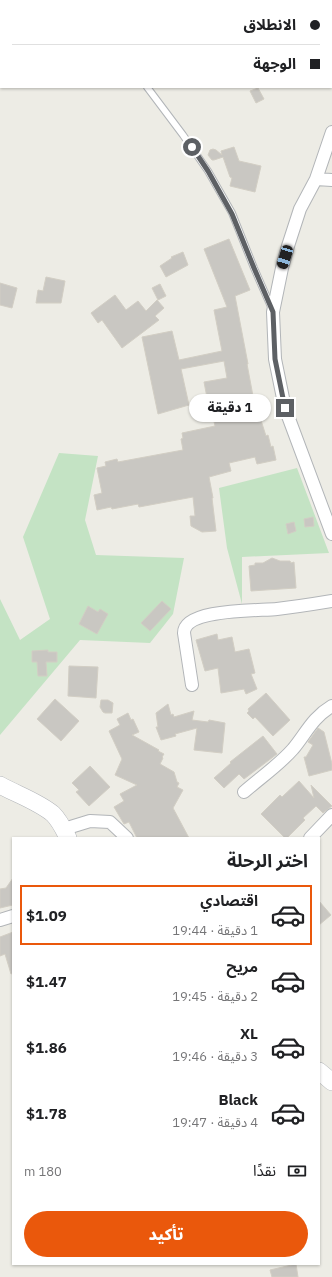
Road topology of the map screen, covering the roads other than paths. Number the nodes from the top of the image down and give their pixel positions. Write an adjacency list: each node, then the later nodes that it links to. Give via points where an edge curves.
1 (148, 88): 5 (lane, via 208,171 232,214)
2 (332, 132): 3 (street)
3 (316, 179): 4 (street); 5 (street, via 300,209 288,246)
4 (332, 180)
5 (273, 312): 6 (street, via 275,359 285,408)
6 (332, 534)
7 (332, 601): 8 (street, via 277,609 218,612 187,624 184,633)
8 (192, 685)
9 (332, 706): 11 (street, via 314,720 289,753)
10 (0, 785): 13 (street, via 52,814)
11 (244, 792)
12 (332, 815): 15 (street)
13 (66, 834): 14 (street, via 90,821 110,822)
14 (126, 837)
15 (311, 837)
16 (12, 916): 17 (street)
17 (0, 920)
18 (320, 1073): 19 (street)
19 (332, 1082)

